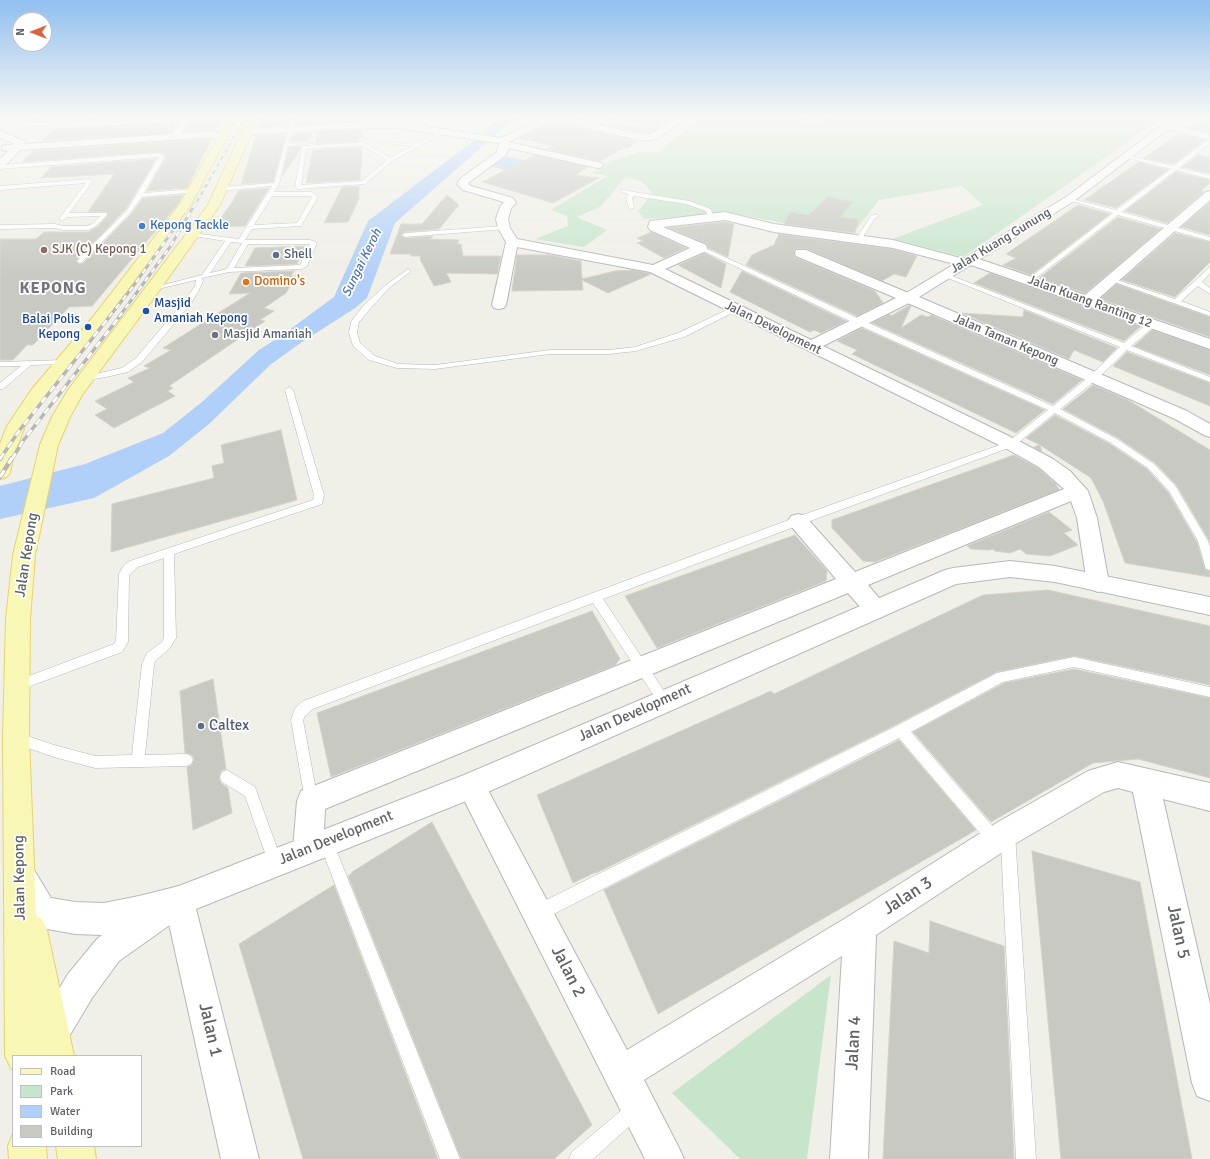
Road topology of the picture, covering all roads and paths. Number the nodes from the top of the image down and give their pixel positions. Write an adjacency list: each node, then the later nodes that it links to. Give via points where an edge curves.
1 (154, 170): 20 (lane)
2 (204, 170): 16 (main road)
3 (230, 170): 14 (main road, Jalan Kepong)
4 (280, 170): 12 (lane)
5 (301, 170): 6 (lane, via 298,187 363,183)
6 (378, 170)
7 (475, 170): 30 (street, via 462,184 467,188 509,200 502,219)
8 (1108, 170): 21 (street, Jalan Kuang Gunung)
9 (1172, 170): 23 (lane)
10 (1183, 170): 11 (lane)
11 (1210, 177)
12 (276, 184): 14 (lane); 17 (lane)
13 (0, 188): 24 (lane, via 90,181)
14 (222, 189): 32 (main road, Jalan Kepong)
15 (623, 190): 18 (lane)
16 (194, 191): 20 (lane); 65 (main road)
17 (271, 194): 29 (lane); 29 (lane, via 312,194 315,197 299,225)
18 (633, 194): 22 (lane, via 629,198); 26 (lane, via 705,207 709,210)
19 (1210, 194): 31 (street)
20 (140, 195): 41 (lane, via 129,211)
21 (1070, 199): 23 (lane); 42 (street, Jalan Kuang Gunung)
22 (631, 208)
23 (1117, 213): 31 (lane); 49 (lane)
24 (65, 216): 27 (lane); 27 (lane, via 104,214 91,227)
25 (876, 216): 34 (lane)
26 (710, 217): 34 (street, Jalan Kuang Ranting 12, via 725,216 769,227); 39 (street, Jalan Kuang Ranting 12, via 654,224 654,227)
27 (55, 226): 28 (lane)
28 (0, 227)
29 (250, 227): 37 (lane)
30 (504, 228): 33 (lane); 38 (street)
31 (1171, 228): 35 (lane); 50 (street)
32 (194, 234): 36 (lane); 52 (main road, Jalan Kepong)
33 (405, 235)
34 (859, 239): 42 (street, Jalan Kuang Ranting 12)
35 (1210, 239)
36 (229, 240): 37 (lane); 48 (lane)
37 (244, 242): 45 (lane); 45 (lane, via 314,243 302,267)
38 (512, 242): 43 (street, Jalan Development); 57 (street)
39 (701, 248): 43 (street); 60 (lane)
40 (800, 253): 54 (street, Jalan Taman Kepong)
41 (80, 261)
42 (968, 261): 47 (street, Jalan Kuang Gunung); 49 (street, Jalan Kuang Ranting 12)
43 (654, 268): 58 (street, Jalan Development)
44 (1210, 269): 51 (lane)
45 (229, 270): 48 (lane)
46 (408, 271): 58 (lane, via 366,308 355,322 353,333 356,344 372,358 397,366 436,367 550,352 609,352 636,349 681,335)
47 (945, 275): 54 (street, Jalan Kuang Gunung); 64 (lane)
48 (201, 276): 52 (lane); 69 (lane, via 189,300 139,360 124,370)
49 (1030, 280): 55 (street, Jalan Kuang Ranting 12)
50 (1112, 280): 55 (street); 56 (lane)
51 (1198, 282): 53 (lane); 56 (lane)
52 (154, 288): 69 (main road, Jalan Kepong)
53 (1210, 292)
54 (908, 298): 60 (street, Jalan Kuang Gunung); 68 (street, Jalan Taman Kepong)
55 (1088, 300): 61 (street, Jalan Kuang Ranting 12)
56 (1176, 302): 59 (lane)
57 (499, 306)
58 (736, 309): 63 (street, Jalan Development)
59 (1210, 314)
60 (859, 322): 63 (street, Jalan Kuang Gunung); 73 (lane)
61 (1152, 324): 62 (street, Jalan Kuang Ranting 12); 64 (lane)
62 (1210, 344)
63 (810, 346): 75 (street, Jalan Development)
64 (1126, 346): 68 (lane); 70 (lane)
65 (64, 362): 66 (lane); 76 (main road, via 38,393 16,426)
66 (29, 363): 67 (lane); 71 (lane)
67 (0, 364)
68 (1094, 377): 73 (lane); 74 (street, Jalan Taman Kepong)
69 (85, 379): 87 (main road, Jalan Kepong, via 74,394 49,445 24,555 18,619)
70 (1210, 380)
71 (0, 387)
72 (288, 390): 79 (lane, via 319,496 318,502)
73 (1054, 409): 75 (lane); 80 (lane, via 1114,441 1151,466 1172,489 1203,541)
74 (1210, 430)
75 (1011, 444): 77 (street, Jalan Development, via 1046,463); 78 (lane)
76 (2, 465)
77 (1078, 491): 81 (street); 82 (street, Jalan Development, via 1087,518)
78 (798, 521): 81 (street); 83 (lane)
79 (170, 552): 87 (lane, via 134,564 124,574 122,642 118,648); 93 (lane, via 170,638 166,645 151,657 148,664)
80 (1210, 566)
81 (852, 583): 85 (street); 86 (street)
82 (1098, 583): 84 (street, Jalan Development); 85 (street, Jalan Development, via 1055,574 1010,569 981,572 953,576)
83 (596, 598): 86 (lane); 98 (lane, via 308,705 300,712 297,720)
84 (1210, 606)
85 (876, 610): 89 (street, Jalan Development)
86 (642, 667): 89 (lane); 98 (street)
87 (17, 686): 91 (main road, Jalan Kepong)
88 (1210, 692): 90 (lane, via 1074,662 1001,677)
89 (664, 701): 96 (street, Jalan Development)
90 (900, 730): 99 (lane); 104 (lane)
91 (16, 738): 93 (lane, via 95,762); 102 (main road, Jalan Kepong)
92 (186, 760): 93 (lane)
93 (138, 761)
94 (227, 777): 101 (lane, via 250,792)
95 (1145, 781): 97 (street, Jalan 3); 99 (street, Jalan 3, via 1118,775 1098,780); 109 (street, Jalan 5)
96 (471, 786): 100 (street, Jalan Development); 104 (street, Jalan 2)
97 (1210, 797)
98 (311, 801): 100 (street)
99 (1002, 836): 105 (street, Jalan 3); 120 (lane)
100 (317, 845): 101 (street, Jalan Development); 116 (lane)
101 (276, 862): 103 (street, Jalan Development)
102 (20, 876): 103 (street, Jalan Development, via 42,912 75,918 104,919); 106 (main road); 107 (main road, Jalan Kepong)
103 (180, 901): 106 (street, Jalan Development, via 108,950 80,986); 115 (street, Jalan 1)
104 (537, 913): 108 (street, Jalan 2)
105 (860, 928): 108 (street, Jalan 3); 119 (street, Jalan 4)
106 (54, 1044)
107 (23, 1055)
108 (621, 1074): 110 (street, Jalan 2)
109 (1210, 1083)
110 (638, 1107): 117 (lane); 118 (street, Jalan 2)
111 (27, 1147): 113 (main road)
112 (74, 1147): 114 (main road)
113 (28, 1159)
114 (77, 1159)
115 (240, 1159)
116 (450, 1159)
117 (579, 1159)
118 (665, 1159)
119 (849, 1159)
120 (1026, 1159)

